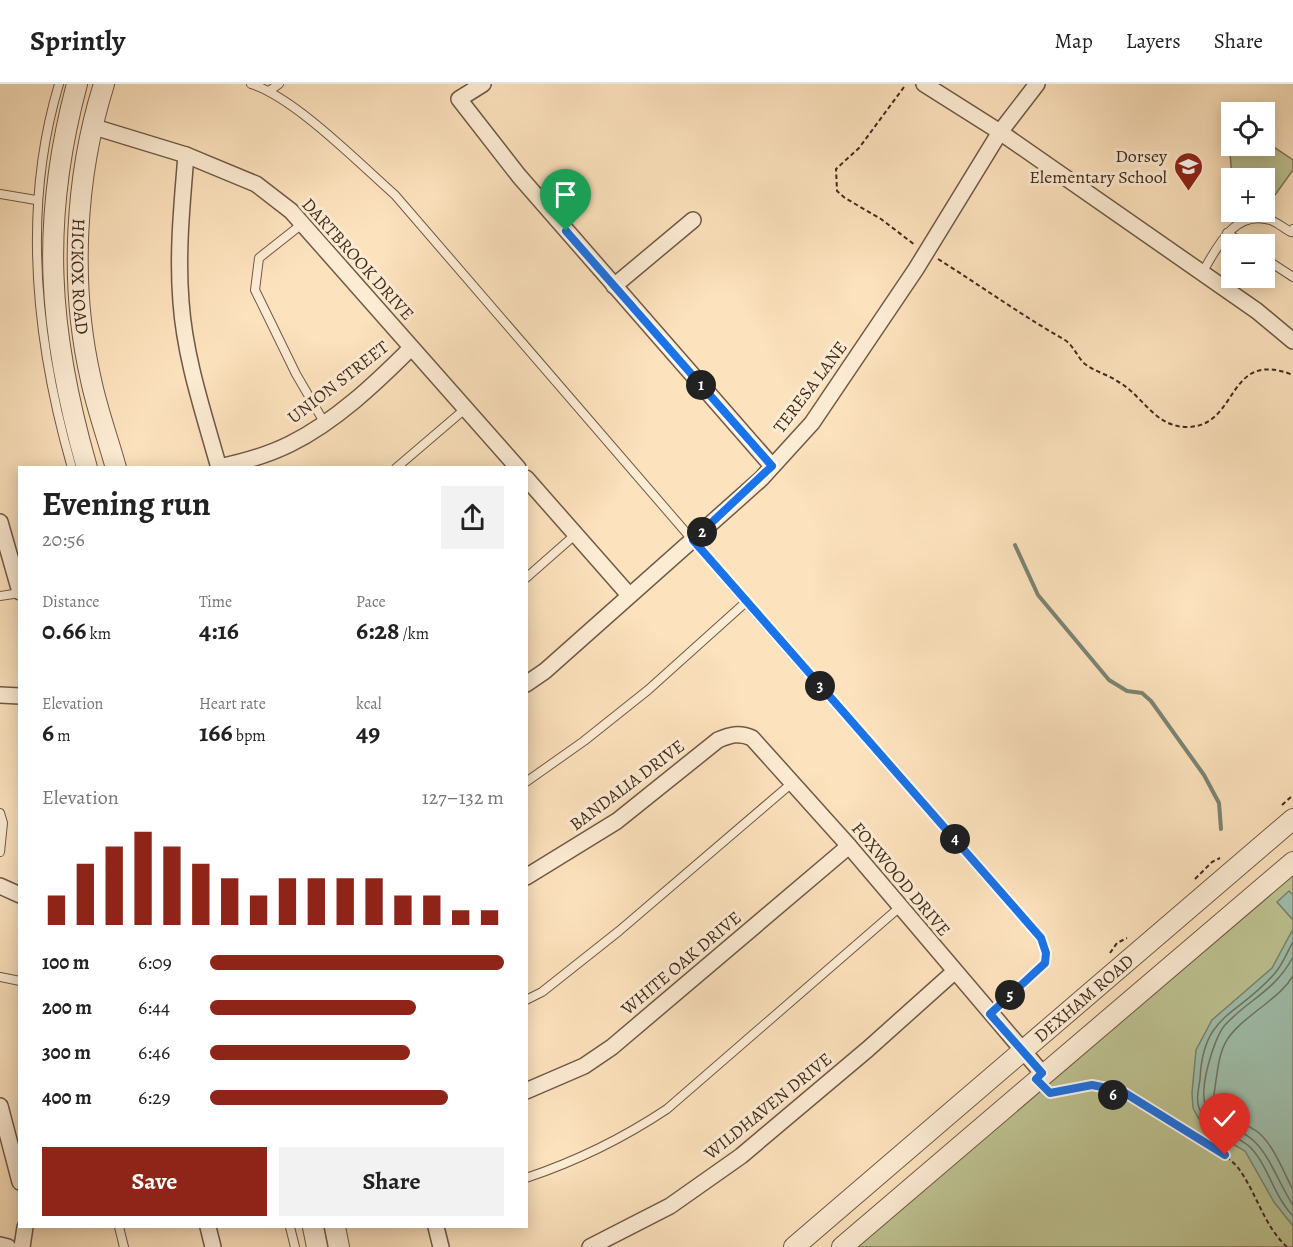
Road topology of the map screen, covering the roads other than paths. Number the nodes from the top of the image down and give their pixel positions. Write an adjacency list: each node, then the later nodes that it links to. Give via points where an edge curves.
1 (60, 84): 14 (lane)
2 (77, 84): 28 (street, HICKOX ROAD, via 61,159 52,271 58,348)
3 (104, 84): 10 (street, HICKOX ROAD)
4 (251, 84): 9 (lane)
5 (279, 84): 9 (lane)
6 (483, 84): 22 (street, via 459,99)
7 (924, 84): 11 (street)
8 (1037, 84): 11 (street, TERESA LANE)
9 (269, 91): 38 (lane, via 343,148 395,195)
10 (91, 126): 12 (street, DARTBROOK DRIVE); 29 (street, HICKOX ROAD, via 79,221 80,317 90,379)
11 (1000, 132): 20 (street); 34 (street, TERESA LANE, via 916,269 819,413)
12 (186, 155): 16 (street, DARTBROOK DRIVE, via 256,184); 30 (street, via 178,249 181,304 188,356)
13 (0, 194): 14 (lane)
14 (36, 200): 27 (lane, via 43,351)
15 (693, 220): 22 (street)
16 (302, 223): 24 (street, DARTBROOK DRIVE); 26 (lane, via 260,258 255,290)
17 (1292, 232): 18 (lane, via 1270,220 1248,219)
18 (1227, 233): 20 (lane)
19 (1275, 265): 21 (lane)
20 (1202, 273): 23 (street)
21 (1293, 277)
22 (614, 286): 34 (street)
23 (1293, 341)
24 (411, 348): 25 (street, DARTBROOK DRIVE); 26 (street, UNION STREET)
25 (465, 409): 32 (lane); 33 (street, DARTBROOK DRIVE)
26 (324, 422): 31 (street, UNION STREET, via 291,444)
27 (71, 466)
28 (87, 466)
29 (115, 466)
30 (218, 466)
31 (225, 466)
32 (398, 466)
33 (516, 466)
34 (772, 466): 38 (street, TERESA LANE)
35 (528, 480): 37 (street)
36 (0, 522): 40 (street)
37 (576, 534): 39 (lane); 42 (street)
38 (693, 540): 42 (street, TERESA LANE); 44 (lane)
39 (528, 576)
40 (18, 586)
41 (18, 593): 43 (lane)
42 (629, 595): 45 (street, TERESA LANE)
43 (0, 596)
44 (746, 602): 49 (lane, via 648,690); 64 (lane, via 1041,938 1045,963)
45 (528, 683)
46 (0, 694): 47 (street)
47 (18, 696)
48 (718, 740): 50 (street, FOXWOOD DRIVE, via 734,734 752,738); 56 (street, BANDALIA DRIVE, via 617,821)
49 (528, 781)
50 (792, 783): 53 (street, FOXWOOD DRIVE); 63 (lane, via 619,931)
51 (0, 813): 54 (lane)
52 (1293, 819): 65 (street, DEXHAM ROAD)
53 (849, 846): 59 (street, FOXWOOD DRIVE); 67 (street, WHITE OAK DRIVE, via 612,1047 584,1066)
54 (0, 852)
55 (1293, 862): 66 (street, DEXHAM ROAD)
56 (528, 876)
57 (0, 886): 58 (street)
58 (18, 894)
59 (900, 907): 60 (street, FOXWOOD DRIVE); 70 (lane, via 667,1109 579,1160)
60 (954, 972): 64 (street, FOXWOOD DRIVE); 87 (street, WILDHAVEN DRIVE, via 741,1156 670,1206)
61 (0, 976): 62 (lane)
62 (18, 980)
63 (528, 999)
64 (990, 1014): 65 (street, FOXWOOD DRIVE)
65 (1021, 1049): 66 (street, FOXWOOD DRIVE); 88 (street, DEXHAM ROAD)
66 (1039, 1076): 89 (street, DEXHAM ROAD)
67 (528, 1090)
68 (0, 1106): 69 (street)
69 (18, 1174)
70 (528, 1177)
71 (25, 1228): 80 (street)
72 (119, 1228): 81 (lane)
73 (208, 1228): 82 (street)
74 (290, 1228): 83 (lane)
75 (313, 1228): 84 (street)
76 (335, 1228): 85 (street)
77 (436, 1228): 86 (street)
78 (0, 1245): 79 (street)
79 (8, 1247)
80 (22, 1247)
81 (124, 1247)
82 (213, 1247)
83 (295, 1247)
84 (317, 1247)
85 (339, 1247)
86 (441, 1247)
87 (590, 1247)
88 (794, 1247)
89 (842, 1247)

